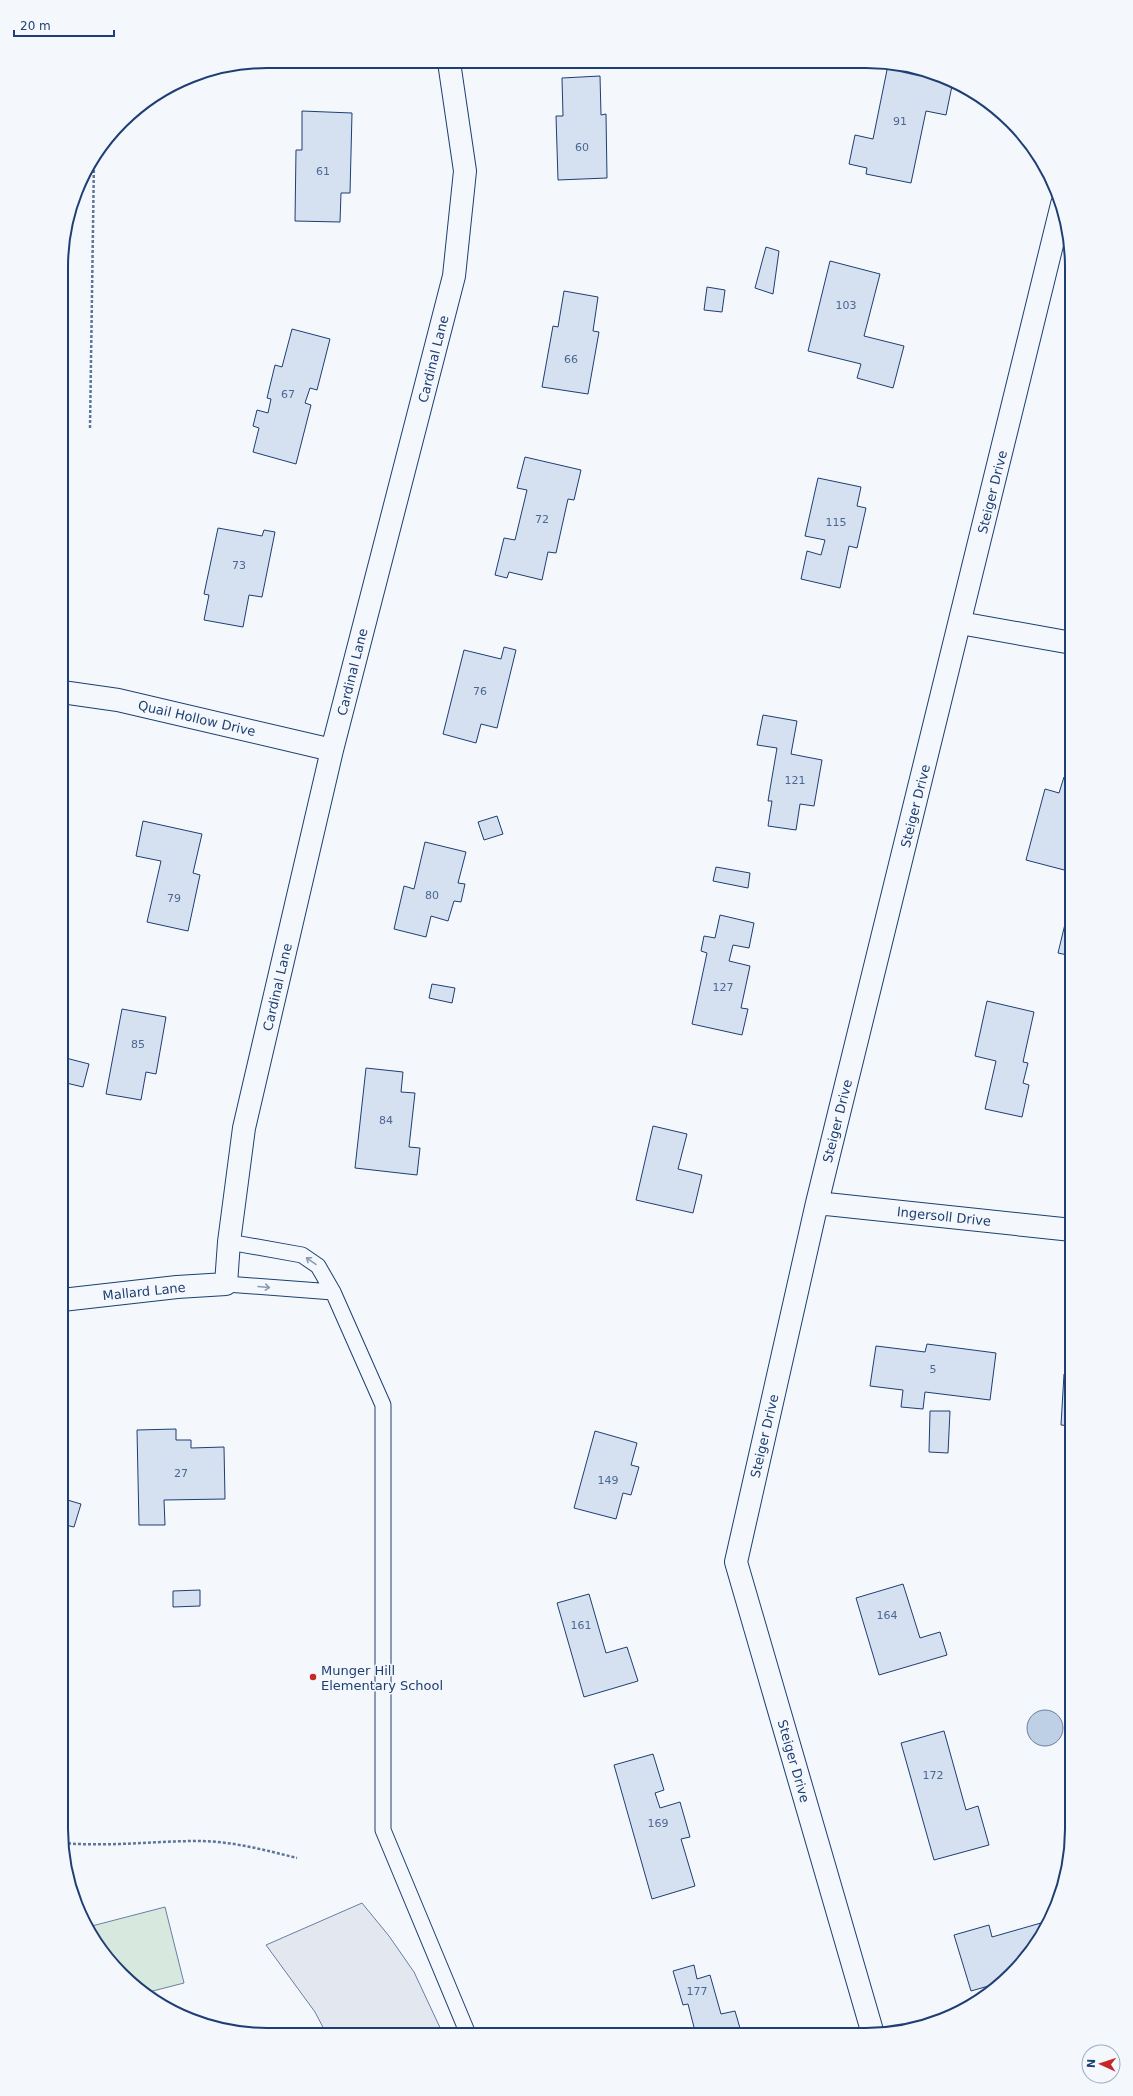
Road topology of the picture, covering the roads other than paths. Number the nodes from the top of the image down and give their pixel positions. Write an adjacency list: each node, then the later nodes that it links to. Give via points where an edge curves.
1 (450, 68): 6 (street, Cardinal Lane, via 465,171 454,276)
2 (1059, 218): 3 (street, Steiger Drive)
3 (960, 623): 4 (street); 7 (street, Steiger Drive)
4 (1065, 642)
5 (68, 693): 6 (street, Quail Hollow Drive, via 118,700)
6 (332, 750): 9 (street, Cardinal Lane, via 244,1128)
7 (817, 1203): 8 (street, Ingersoll Drive); 14 (street, Steiger Drive, via 736,1562)
8 (1065, 1229)
9 (229, 1242): 10 (street, Cardinal Lane); 11 (lane, one-way to 9, via 318,1266 302,1255)
10 (226, 1284): 11 (lane, one-way to 11); 12 (street, Mallard Lane)
11 (333, 1292): 13 (lane, via 382,1405 383,1830)
12 (68, 1299)
13 (466, 2028)
14 (871, 2028)

